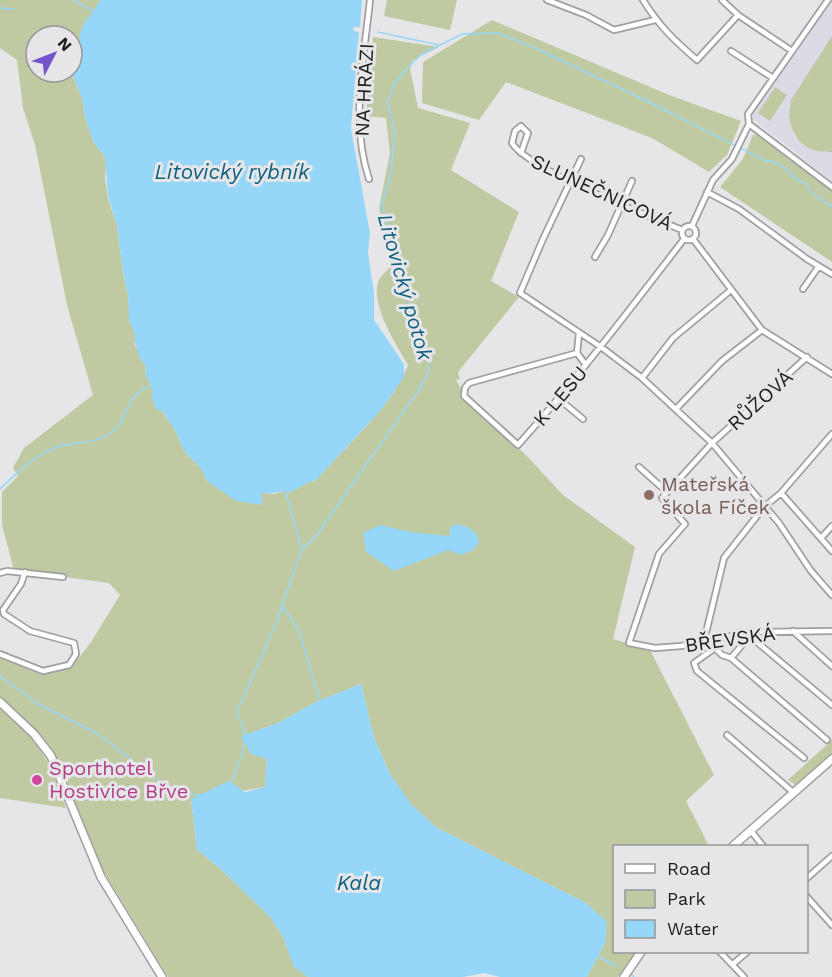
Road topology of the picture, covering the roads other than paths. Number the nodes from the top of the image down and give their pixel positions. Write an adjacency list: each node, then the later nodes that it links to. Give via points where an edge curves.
1 (370, 0): 14 (street, NA HRÁZI, via 358,128)
2 (547, 0): 7 (street, via 614,30)
3 (643, 0): 7 (street)
4 (722, 0): 6 (street)
5 (828, 0): 9 (street)
6 (738, 15): 7 (street, via 697,60); 9 (street)
7 (655, 20)
8 (731, 51): 10 (street)
9 (792, 51): 10 (street)
10 (773, 78): 11 (street, via 748,114)
11 (749, 123): 17 (street); 18 (street, via 735,154)
12 (521, 153): 12 (street, SLUNEČNICOVÁ, via 512,143 520,126 528,133); 15 (street, SLUNEČNICOVÁ)
13 (581, 159): 15 (street)
14 (369, 179)
15 (571, 181): 19 (street, SLUNEČNICOVÁ); 30 (street, via 520,293)
16 (632, 181): 19 (street)
17 (832, 187)
18 (707, 192): 20 (street); 25 (street, via 739,209)
19 (623, 204): 21 (street, SLUNEČNICOVÁ); 24 (street)
20 (692, 226): 21 (street, SLUNEČNICOVÁ); 23 (street, SLUNEČNICOVÁ, via 696,232)
21 (682, 230): 22 (street, SLUNEČNICOVÁ)
22 (684, 239): 23 (street, SLUNEČNICOVÁ); 31 (street, K LESU)
23 (693, 239): 28 (street, SLUNEČNICOVÁ)
24 (595, 257)
25 (819, 266): 26 (street); 27 (street)
26 (832, 274)
27 (803, 289)
28 (731, 290): 29 (street, SLUNEČNICOVÁ); 36 (street, via 673,338)
29 (762, 330): 33 (street, SLUNEČNICOVÁ); 38 (street, via 722,361)
30 (579, 333): 31 (street); 32 (street)
31 (602, 347): 34 (street, K LESU); 36 (street)
32 (577, 353): 34 (street); 37 (street, K LESU, via 469,382 464,396 518,445)
33 (807, 357): 35 (street, SLUNEČNICOVÁ); 41 (street, RŮŽOVÁ)
34 (586, 365): 37 (street, K LESU)
35 (832, 374)
36 (642, 378): 38 (street)
37 (559, 399): 39 (street)
38 (676, 409): 41 (street)
39 (583, 419)
40 (832, 434): 44 (street)
41 (712, 442): 43 (street, RŮŽOVÁ); 45 (street)
42 (639, 467): 43 (street)
43 (667, 492): 57 (street, BŘEVSKÁ, via 662,498 685,524 659,554 629,643 655,648)
44 (781, 493): 45 (street); 47 (street)
45 (764, 507): 52 (street); 57 (street, via 724,558)
46 (832, 526): 47 (street)
47 (821, 538): 48 (street)
48 (832, 551)
49 (25, 572): 50 (street); 51 (street); 59 (street, via 3,609 4,614 30,630 74,643 76,654 69,665 43,671)
50 (0, 573)
51 (63, 577)
52 (832, 595)
53 (792, 631): 54 (street, BŘEVSKÁ); 55 (street, BŘEVSKÁ); 61 (street)
54 (832, 631)
55 (753, 632): 56 (street, BŘEVSKÁ); 60 (street); 63 (street, via 758,643)
56 (716, 639): 57 (street, BŘEVSKÁ); 58 (street)
57 (704, 641)
58 (715, 648): 60 (street); 66 (street, via 694,663 697,671)
59 (0, 654)
60 (731, 658): 65 (street)
61 (832, 666)
62 (0, 702): 80 (street, via 51,756 101,877)
63 (832, 705)
64 (727, 735): 68 (street)
65 (827, 740)
66 (804, 758)
67 (832, 759): 68 (street)
68 (794, 793): 69 (street)
69 (751, 831): 70 (street); 71 (street)
70 (735, 845)
71 (762, 845)
72 (832, 856): 73 (street)
73 (808, 878)
74 (808, 897): 75 (street)
75 (832, 924)
76 (640, 953): 81 (street)
77 (722, 953): 79 (street)
78 (745, 953): 79 (street)
79 (732, 964): 82 (street)
80 (162, 977)
81 (624, 977)
82 (744, 977)

